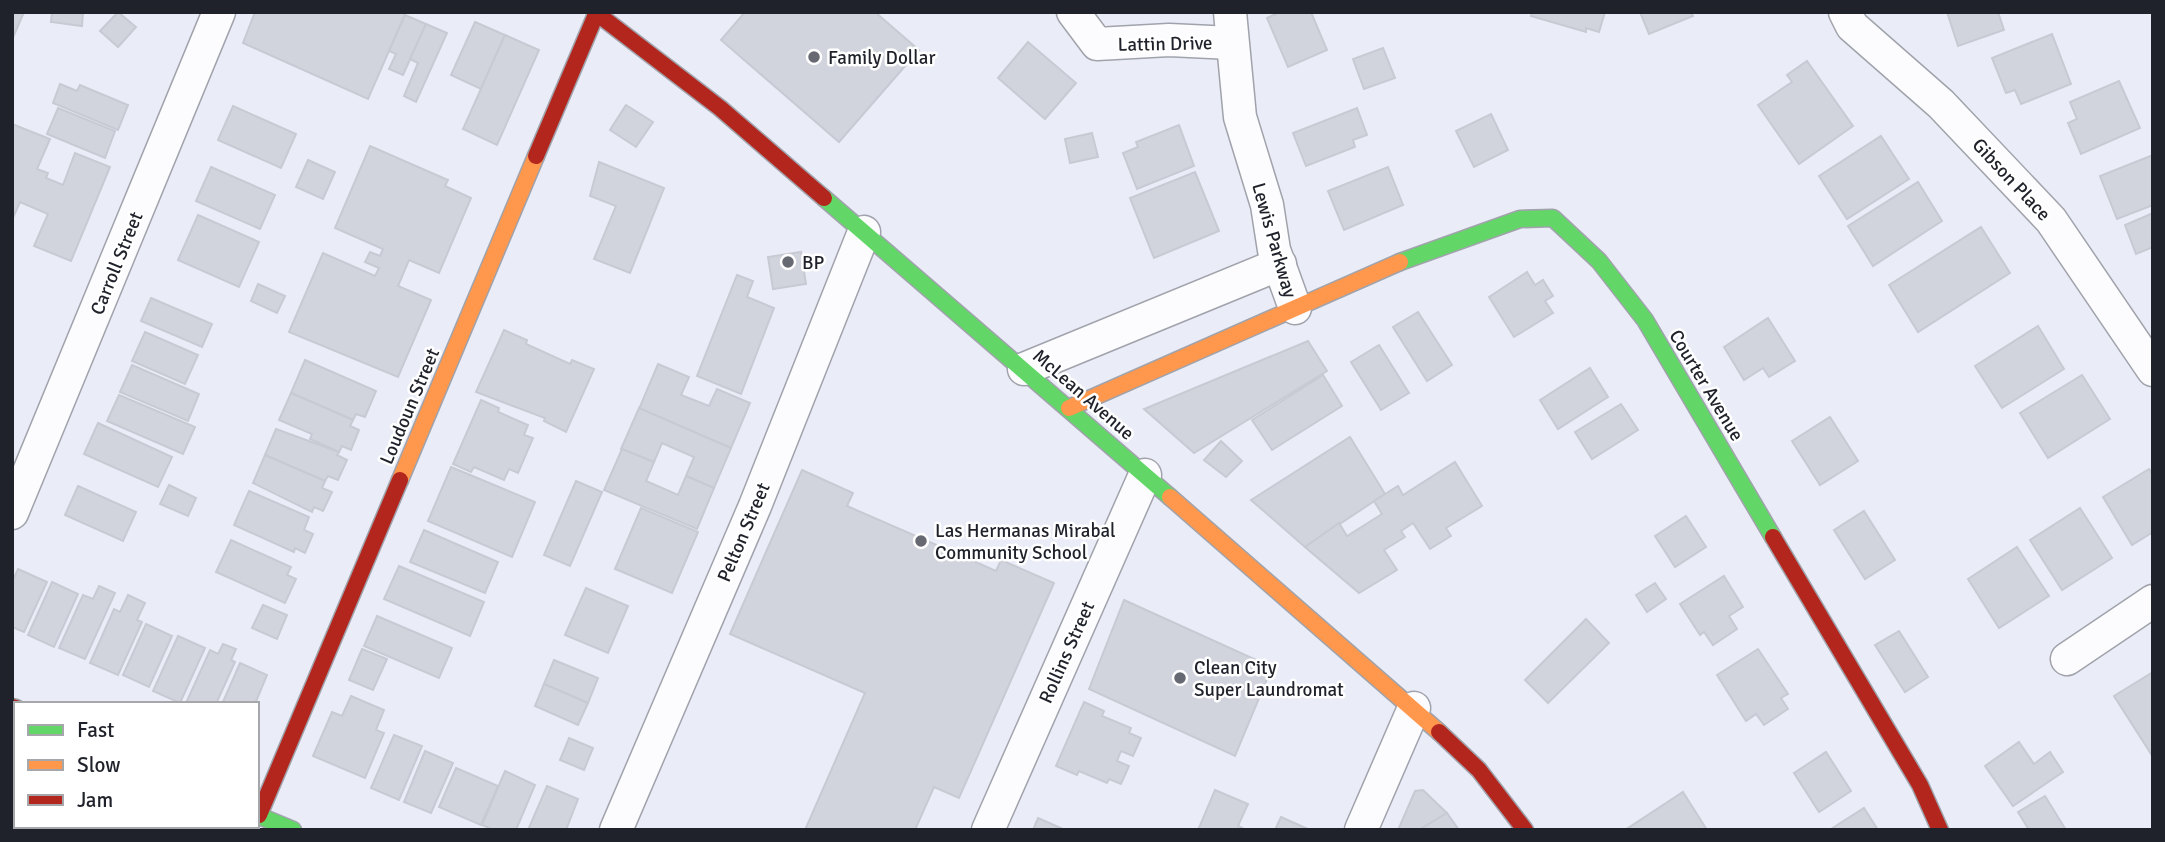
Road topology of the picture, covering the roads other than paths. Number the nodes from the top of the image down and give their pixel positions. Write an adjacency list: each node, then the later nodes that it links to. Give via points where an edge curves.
1 (219, 12): 13 (street, Carroll Street)
2 (1073, 12): 5 (street, Lattin Drive, via 1097,44 1169,40)
3 (1845, 12): 10 (street, Gibson Place, via 1852,26 1941,104 2051,220)
4 (596, 13): 6 (street, McLean Avenue, via 720,108); 17 (street, Loudoun Street)
5 (1231, 27): 7 (street, Lewis Parkway, via 1240,117 1267,205)
6 (864, 232): 9 (street, McLean Avenue); 20 (street, Pelton Street, via 755,506)
7 (1279, 264): 8 (street, Lewis Parkway); 9 (street)
8 (1294, 308): 11 (street, Lewis Parkway); 24 (street, Courter Avenue, via 1492,226 1528,215 1549,216 1596,254 1645,320 1920,785)
9 (1024, 369): 11 (street, McLean Avenue)
10 (2153, 370)
11 (1069, 408): 12 (street, McLean Avenue)
12 (1145, 475): 16 (street, McLean Avenue); 21 (street, Rollins Street)
13 (12, 513)
14 (2153, 601): 15 (street)
15 (2067, 659)
16 (1414, 708): 22 (street); 23 (street, McLean Avenue, via 1487,779)
17 (259, 813)
18 (259, 815): 19 (street)
19 (293, 830)
20 (616, 830)
21 (988, 830)
22 (1360, 830)
23 (1525, 830)
24 (1940, 830)

